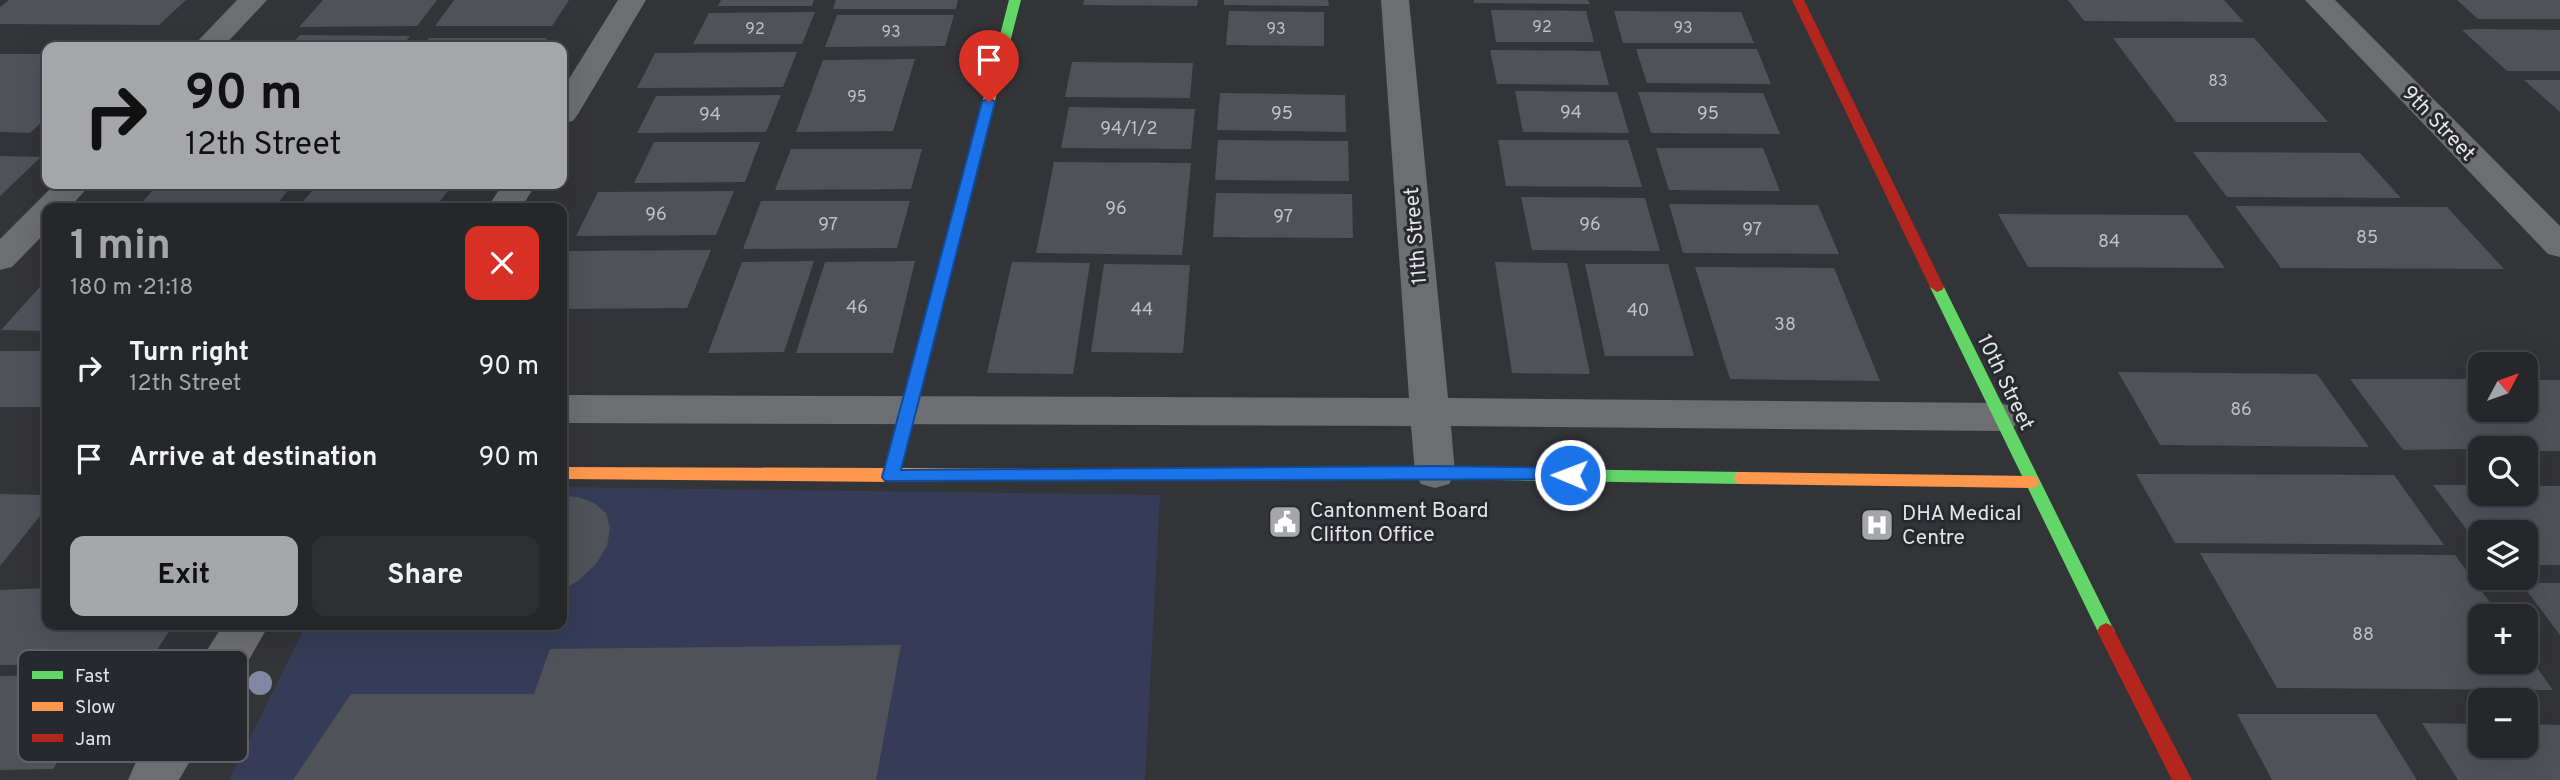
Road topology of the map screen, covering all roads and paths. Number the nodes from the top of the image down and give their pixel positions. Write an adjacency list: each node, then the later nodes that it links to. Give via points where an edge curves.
1 (253, 0): 7 (street)
2 (632, 0): 8 (street)
3 (1015, 0): 15 (street)
4 (1395, 0): 16 (street, 11th Street)
5 (1798, 0): 17 (street, 10th Street)
6 (2319, 0): 12 (street, 9th Street)
7 (212, 42)
8 (567, 106)
9 (69, 189): 10 (street)
10 (56, 203)
11 (42, 217): 13 (street)
12 (2560, 246)
13 (0, 260)
14 (567, 409): 15 (street)
15 (909, 409): 16 (street); 20 (street)
16 (1429, 412): 17 (street); 19 (street, 11th Street)
17 (2000, 417): 21 (street, 10th Street)
18 (567, 473): 20 (street)
19 (1435, 473): 20 (street); 21 (street)
20 (891, 477)
21 (2031, 482): 26 (street, 10th Street)
22 (244, 630): 23 (street)
23 (232, 650)
24 (163, 762): 25 (street)
25 (152, 780)
26 (2182, 780)

